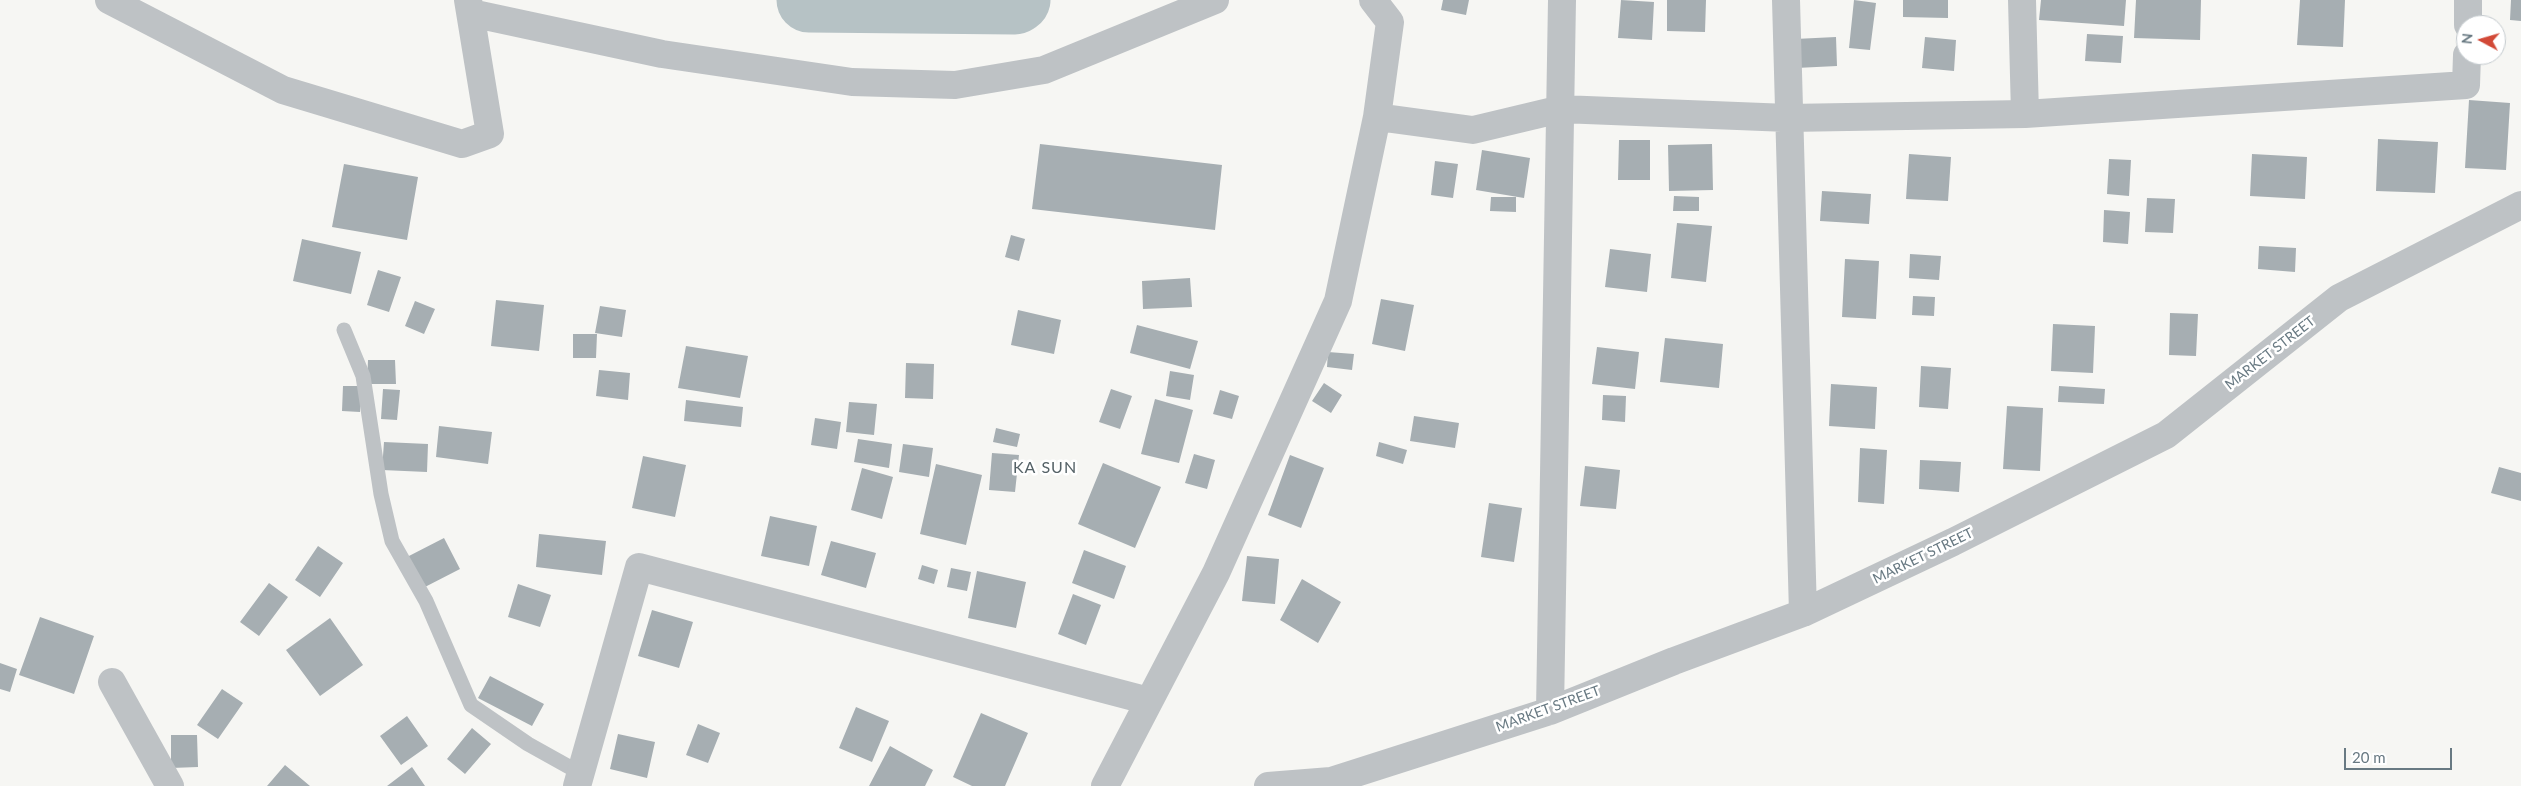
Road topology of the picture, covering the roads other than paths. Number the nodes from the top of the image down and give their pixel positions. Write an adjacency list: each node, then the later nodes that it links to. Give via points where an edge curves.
1 (109, 0): 8 (street, via 283,90 462,144 490,134)
2 (1215, 0): 8 (street, via 1044,70 955,85 852,82 662,54)
3 (1373, 0): 13 (street, via 1390,22)
4 (1562, 0): 11 (street)
5 (1786, 0): 14 (street)
6 (2022, 0): 12 (street)
7 (2468, 0): 9 (street)
8 (470, 6)
9 (2468, 15)
10 (2467, 65): 12 (street, via 2466,85)
11 (1561, 110): 13 (street, via 1473,130); 14 (street); 20 (street)
12 (2025, 114): 14 (street)
13 (1377, 117): 19 (street, via 1338,301 1216,573)
14 (1788, 118): 17 (street)
15 (2521, 206): 17 (street, MARKET STREET, via 2339,298 2166,435)
16 (344, 330): 21 (lane, via 363,376 381,494 392,541 426,601 472,705)
17 (1803, 613): 20 (street, MARKET STREET)
18 (112, 682): 22 (street)
19 (1149, 702): 21 (street, via 639,567); 23 (street)
20 (1550, 711): 24 (street, MARKET STREET, via 1331,781)
21 (579, 779)
22 (170, 786)
23 (1105, 786)
24 (1268, 786)

